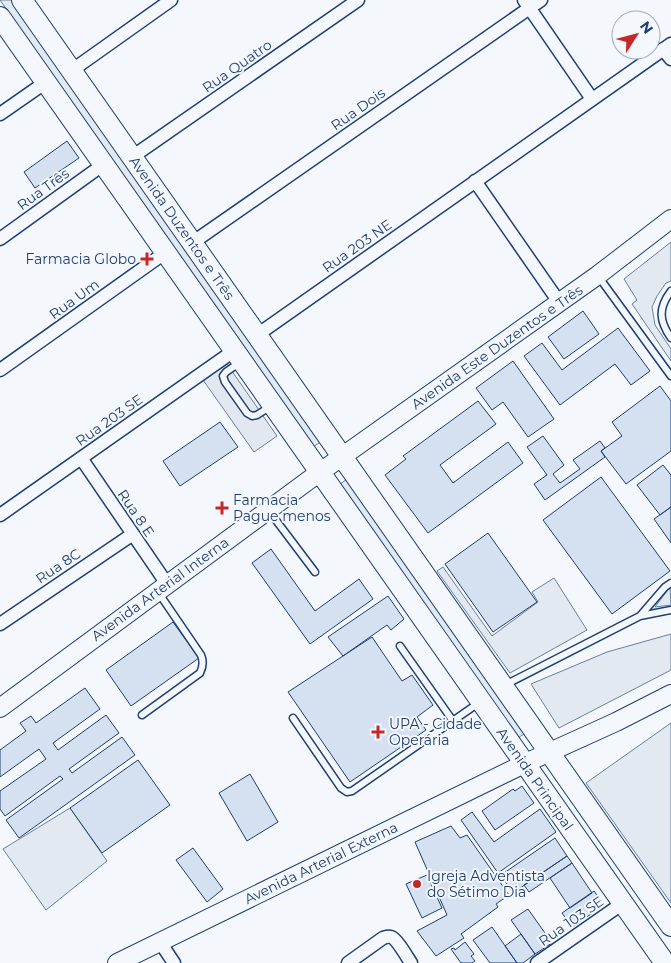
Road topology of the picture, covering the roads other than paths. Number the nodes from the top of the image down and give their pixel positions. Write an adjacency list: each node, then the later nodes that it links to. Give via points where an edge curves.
1 (22, 0): 8 (main road, Avenida Duzentos e Três)
2 (172, 0): 8 (street)
3 (358, 0): 12 (street, Rua Quatro)
4 (541, 0): 5 (street, Rua Dois)
5 (526, 4): 10 (street); 17 (street, Rua Dois)
6 (0, 17): 9 (main road, Avenida Duzentos e Três)
7 (668, 51): 10 (street, Rua 203 NE)
8 (72, 70): 12 (main road, Avenida Duzentos e Três)
9 (46, 82): 11 (street); 13 (main road, Avenida Duzentos e Três)
10 (592, 99): 14 (street, Rua 203 NE)
11 (0, 114)
12 (132, 157): 17 (main road, Avenida Duzentos e Três)
13 (104, 164): 16 (street, Rua Três); 18 (main road, Avenida Duzentos e Três)
14 (475, 181): 21 (street); 22 (street, Rua 203 NE)
15 (671, 219): 19 (main road, Avenida Este Duzentos e Três)
16 (0, 239)
17 (192, 243): 22 (main road, Avenida Duzentos e Três)
18 (166, 252): 24 (main road, Avenida Duzentos e Três); 25 (street, Rua Um)
19 (598, 275): 21 (main road, Avenida Este Duzentos e Três); 26 (lane)
20 (671, 291): 23 (lane, via 665,300 661,319)
21 (559, 302): 27 (main road, Avenida Este Duzentos e Três)
22 (257, 335): 27 (main road, Avenida Duzentos e Três)
23 (671, 338)
24 (238, 355): 28 (street, Rua 203 SE); 29 (main road, Avenida Duzentos e Três)
25 (0, 370)
26 (671, 376)
27 (342, 457): 29 (main road, Avenida Este Duzentos e Três); 40 (main road, Avenida Principal)
28 (81, 458): 31 (street, Rua 203 SE); 32 (street, Rua 8 E)
29 (321, 472): 30 (main road, Avenida Arterial Interna); 42 (main road, Avenida Principal)
30 (268, 510): 33 (lane); 35 (main road, Avenida Arterial Interna)
31 (0, 516)
32 (133, 534): 35 (street, Rua 8 E); 38 (street, Rua 8C)
33 (315, 572)
34 (671, 583): 37 (lane)
35 (162, 588): 43 (main road, Avenida Arterial Interna); 44 (lane, via 201,655 202,667 200,673)
36 (671, 610): 37 (lane)
37 (640, 616): 40 (lane)
38 (0, 624)
39 (400, 646): 46 (lane)
40 (503, 686): 47 (main road, Avenida Principal)
41 (671, 694): 48 (main road, Avenida Arterial Externa)
42 (481, 702): 46 (lane); 49 (main road, Avenida Principal)
43 (0, 706)
44 (142, 715)
45 (293, 718): 46 (lane, via 347,792)
46 (454, 721)
47 (533, 729): 48 (main road, Avenida Principal); 49 (main road, via 534,745)
48 (549, 752): 49 (main road, Avenida Arterial Externa); 51 (main road, Avenida Principal)
49 (524, 764): 50 (main road, Avenida Principal); 52 (main road, Avenida Arterial Externa)
50 (622, 903): 57 (street, Rua 103 SE); 58 (main road, Avenida Principal)
51 (671, 926)
52 (160, 942): 53 (main road, Avenida Arterial Externa); 54 (street)
53 (117, 963)
54 (174, 963)
55 (348, 963): 56 (street, via 388,936 396,940)
56 (412, 963)
57 (537, 963)
58 (665, 963)

